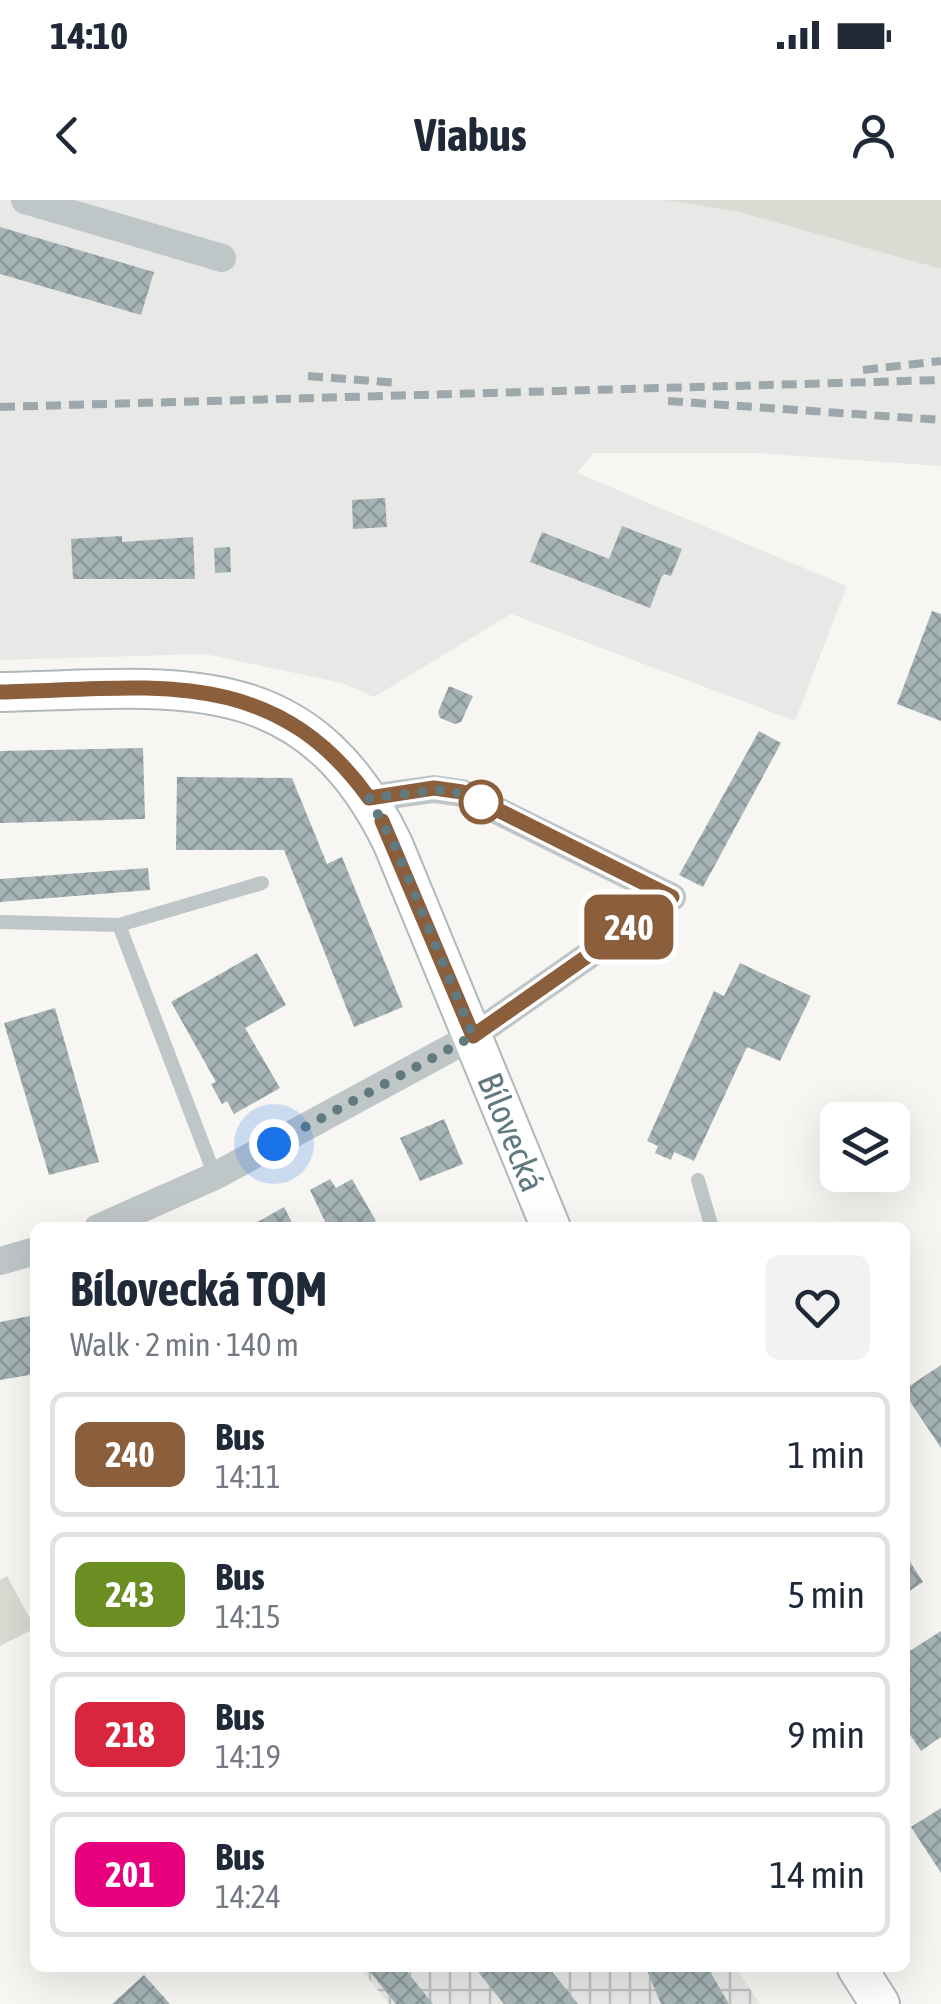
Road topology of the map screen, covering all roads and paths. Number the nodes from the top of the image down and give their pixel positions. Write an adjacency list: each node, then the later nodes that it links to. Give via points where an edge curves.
1 (25, 200): 2 (street)
2 (222, 258)
3 (0, 692): 4 (main road, Bílovecká, via 177,690 243,700 320,741)
4 (369, 798): 8 (main road, Bílovecká); 8 (street, via 434,788 462,792 672,897)
5 (262, 884): 7 (lane)
6 (0, 922): 7 (lane)
7 (119, 926): 9 (lane)
8 (473, 1036): 9 (street); 12 (main road, Bílovecká)
9 (215, 1176): 11 (street)
10 (698, 1180): 13 (lane)
11 (112, 1222)
12 (549, 1222)
13 (710, 1222)
14 (30, 1252): 15 (street)
15 (0, 1261)
16 (859, 1972): 17 (main road)
17 (880, 2004)

